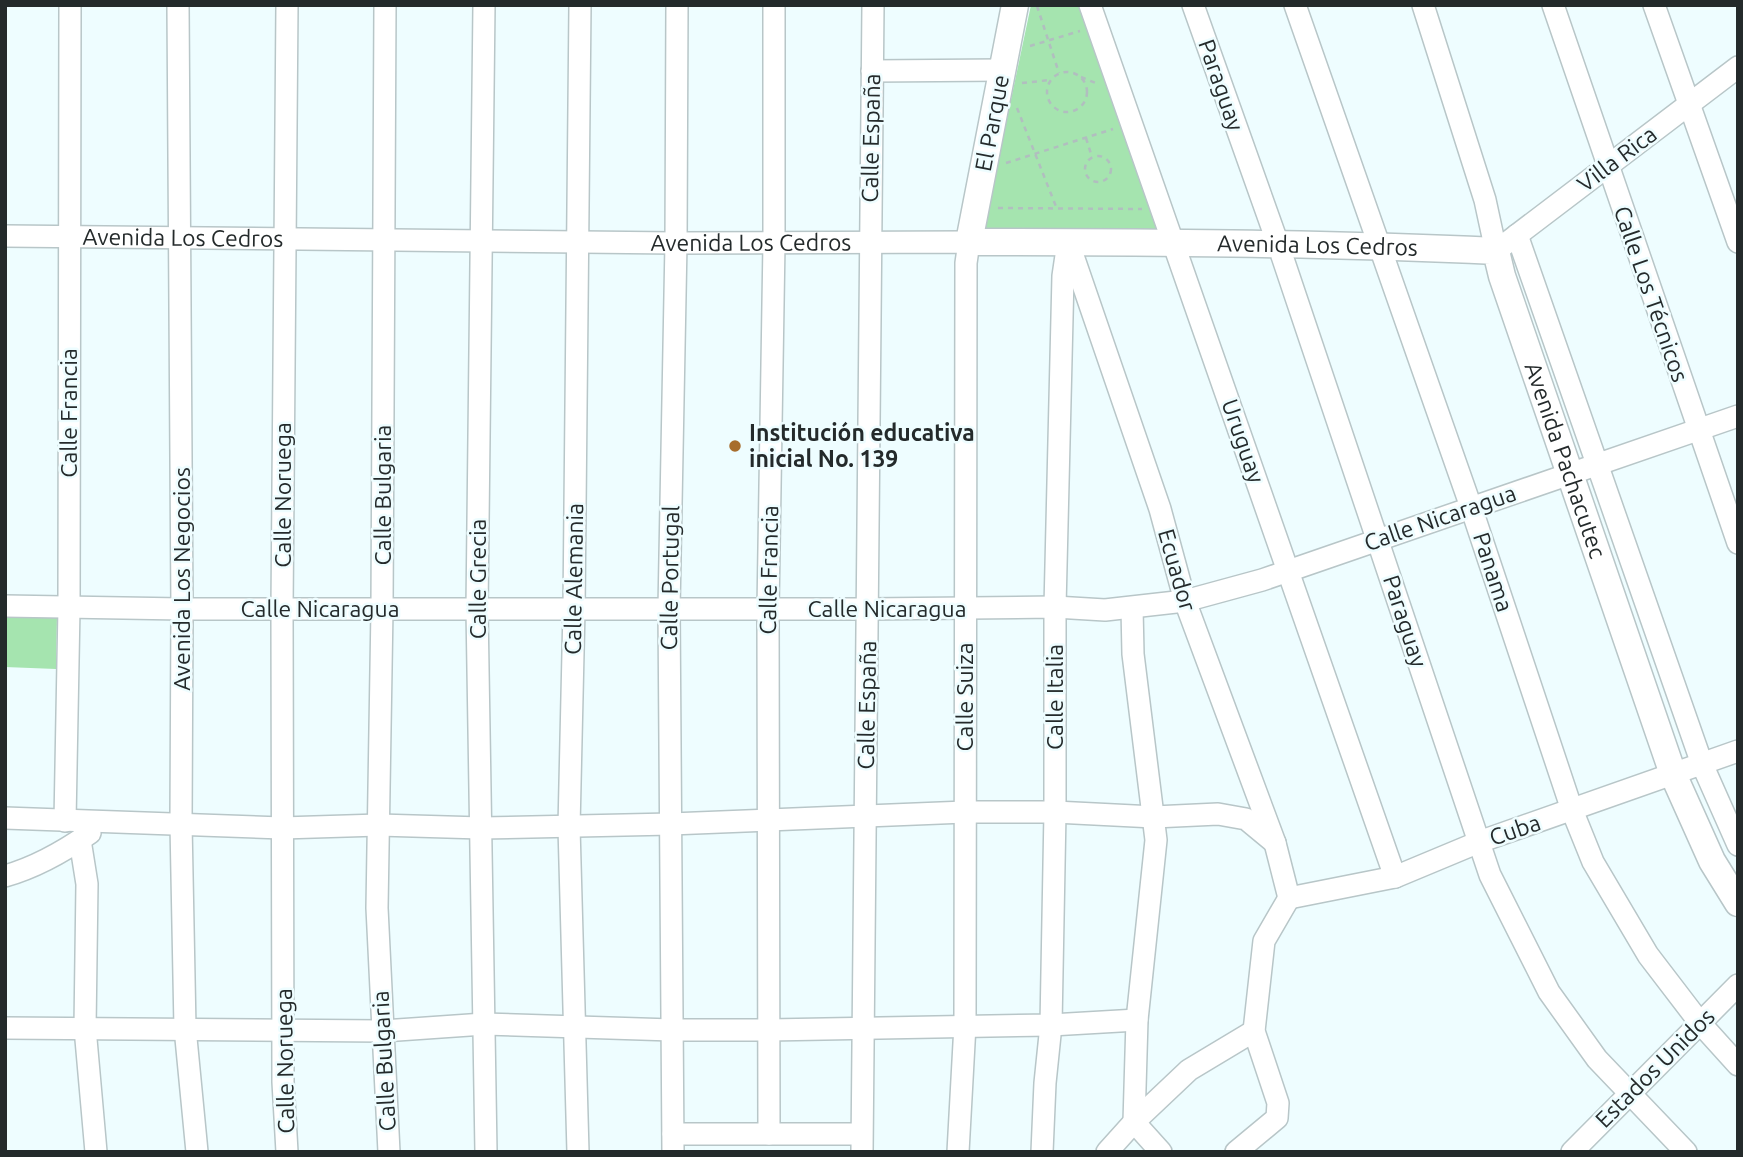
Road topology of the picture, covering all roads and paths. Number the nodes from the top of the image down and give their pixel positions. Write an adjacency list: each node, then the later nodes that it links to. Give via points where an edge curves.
1 (70, 5): 43 (street, Calle Francia)
2 (178, 5): 44 (street, Avenida Los Negocios)
3 (287, 5): 45 (street, Calle Noruega)
4 (385, 5): 46 (street, Calle Bulgaria)
5 (484, 5): 47 (street, Calle Grecia)
6 (580, 5): 48 (street, Calle Alemania)
7 (677, 5): 54 (street, Calle Portugal)
8 (775, 5): 55 (street, Calle Francia)
9 (873, 5): 22 (street, Calle España)
10 (1035, 5): 17 (path); 20 (path)
11 (1090, 5): 52 (street, Uruguay)
12 (1193, 5): 56 (street, Paraguay)
13 (1295, 5): 57 (street, Panama)
14 (1423, 5): 58 (street, Avenida Pachacutec, via 1485,200)
15 (1553, 5): 36 (street, Calle Los Técnicos)
16 (1654, 5): 28 (street)
17 (1023, 10): 25 (main road, El Parque)
18 (1084, 30): 20 (path)
19 (1028, 36): 20 (path, via 1027,47)
20 (1048, 40): 23 (path)
21 (1738, 66): 28 (street, Villa Rica)
22 (872, 71): 25 (street); 49 (street, Calle España)
23 (1059, 73): 26 (path); 26 (path, via 1082,77 1087,91 1082,105 1069,113 1054,108 1047,95)
24 (1099, 75): 27 (path)
25 (1001, 77): 26 (path); 50 (main road, El Parque)
26 (1050, 80)
27 (1103, 86)
28 (1688, 105): 36 (street, Villa Rica); 53 (street)
29 (1014, 116): 33 (path, via 1016,105)
30 (1118, 127): 31 (path)
31 (1086, 138): 33 (path); 34 (path)
32 (1008, 151): 35 (path)
33 (1035, 153): 35 (path); 39 (path)
34 (1092, 157): 34 (path, via 1086,165 1087,176 1095,182 1105,181 1110,163)
35 (1006, 163): 37 (path)
36 (1608, 166): 41 (street, Villa Rica); 60 (street, Calle Los Técnicos)
37 (1004, 174)
38 (1000, 197): 39 (path, via 998,209)
39 (1057, 209): 40 (path)
40 (1149, 209)
41 (1517, 235): 58 (street, Villa Rica); 61 (street, Avenida Pachacutec)
42 (5, 236): 43 (street, Avenida Los Cedros)
43 (68, 237): 44 (street, Avenida Los Cedros); 70 (street, Calle Francia)
44 (180, 238): 45 (street, Avenida Los Cedros); 72 (street, Avenida Los Negocios)
45 (285, 238): 46 (street, Avenida Los Cedros); 73 (street, Calle Noruega)
46 (385, 239): 47 (street, Avenida Los Cedros); 74 (street, Calle Bulgaria)
47 (480, 240): 48 (street, Avenida Los Cedros); 75 (street, Calle Grecia)
48 (578, 242): 54 (street, Avenida Los Cedros); 76 (street, Calle Alemania)
49 (870, 242): 50 (street, Avenida Los Cedros); 55 (street, Avenida Los Cedros); 79 (street, Calle España)
50 (969, 242): 51 (main road, Avenida Los Cedros); 80 (street, Calle Suiza)
51 (1068, 242): 52 (main road, Avenida Los Cedros); 67 (street, Ecuador, via 1160,509); 69 (street, Calle Italia, via 1063,276)
52 (1174, 242): 56 (main road, Avenida Los Cedros); 66 (street, Uruguay)
53 (1738, 242)
54 (677, 243): 55 (street, Avenida Los Cedros); 77 (street, Calle Portugal)
55 (774, 243): 78 (street, Calle Francia)
56 (1278, 244): 57 (main road, Avenida Los Cedros); 64 (street, Paraguay)
57 (1378, 246): 58 (main road, Avenida Los Cedros); 63 (street, Panama)
58 (1496, 251): 62 (main road, Avenida Pachacutec)
59 (1738, 416): 60 (street, Calle Nicaragua)
60 (1698, 429): 61 (street, Calle Nicaragua); 65 (street, Calle Los Técnicos)
61 (1596, 463): 62 (street, Calle Nicaragua); 82 (street, Avenida Pachacutec)
62 (1571, 472): 63 (street, Calle Nicaragua); 83 (main road, Avenida Pachacutec)
63 (1471, 507): 64 (street, Calle Nicaragua); 84 (street, Panama)
64 (1378, 539): 66 (street, Calle Nicaragua); 100 (street, Paraguay)
65 (1738, 543)
66 (1288, 571): 67 (street, Calle Nicaragua); 104 (street, Uruguay)
67 (1185, 601): 71 (street, Calle Nicaragua); 101 (street, Ecuador)
68 (5, 606): 70 (street, Calle Nicaragua)
69 (1055, 607): 71 (street, Calle Nicaragua); 80 (street, Calle Nicaragua); 86 (street, Calle Italia)
70 (69, 608): 72 (street, Calle Nicaragua); 90 (street, Calle Francia)
71 (1132, 608): 87 (street, via 1133,654)
72 (182, 609): 73 (street, Calle Nicaragua); 93 (street, Avenida Los Negocios)
73 (282, 609): 74 (street, Calle Nicaragua); 97 (street, Calle Noruega)
74 (382, 609): 75 (street, Calle Nicaragua); 95 (street, Calle Bulgaria)
75 (477, 609): 76 (street, Calle Nicaragua); 98 (street, Calle Grecia)
76 (575, 609): 77 (street, Calle Nicaragua); 96 (street, Calle Alemania)
77 (669, 609): 78 (street, Calle Nicaragua); 94 (street, Calle Portugal)
78 (768, 609): 79 (street, Calle Nicaragua); 91 (street, Calle Francia)
79 (868, 609): 80 (street, Calle Nicaragua); 89 (street, Calle España)
80 (965, 609): 85 (street, Calle Suiza)
81 (1738, 751): 82 (street, Cuba)
82 (1702, 764): 83 (street, Cuba); 102 (street, Avenida Pachacutec)
83 (1672, 774): 84 (street, Cuba); 106 (main road, Avenida Pachacutec, via 1712,861)
84 (1572, 810): 100 (street, Cuba); 109 (street, Panama, via 1609,892 1647,955)
85 (965, 812): 86 (street); 89 (street); 112 (street, Calle Suiza)
86 (1055, 812): 87 (street); 111 (street, Calle Italia)
87 (1154, 817): 101 (street, via 1218,814 1246,820); 108 (street, via 1156,840)
88 (5, 818): 90 (street)
89 (865, 818): 91 (street); 114 (street, Calle España)
90 (65, 821): 92 (street)
91 (768, 821): 94 (street); 120 (street, Calle Francia)
92 (104, 822): 93 (street); 99 (street)
93 (181, 824): 97 (street); 117 (street, Avenida Los Negocios)
94 (671, 824): 96 (street); 119 (street, Calle Portugal)
95 (379, 825): 97 (street); 98 (street); 121 (street, Calle Bulgaria, via 377,908)
96 (569, 827): 98 (street); 113 (street, Calle Alemania)
97 (282, 828): 118 (street, Calle Noruega)
98 (481, 828): 110 (street, Calle Grecia)
99 (80, 840): 103 (street, via 26,870); 116 (street, via 87,884)
100 (1479, 842): 104 (street, Cuba); 124 (street, Paraguay, via 1490,875 1549,992 1597,1059)
101 (1275, 843): 105 (street, Ecuador)
102 (1738, 845)
103 (5, 876)
104 (1395, 877): 105 (street, Cuba)
105 (1289, 898): 122 (street, via 1264,941)
106 (1738, 903)
107 (1738, 985): 109 (street, Estados Unidos)
108 (1136, 1020): 111 (street); 125 (street)
109 (1700, 1023): 123 (street, Panama); 124 (street, Estados Unidos)
110 (484, 1024): 113 (street); 121 (street); 133 (street, Calle Grecia)
111 (1051, 1025): 112 (street); 136 (street, Calle Italia)
112 (965, 1026): 114 (street); 135 (street, Calle Suiza)
113 (574, 1027): 119 (street); 134 (street, Calle Alemania)
114 (862, 1027): 120 (street); 128 (street, Calle España)
115 (5, 1028): 116 (street)
116 (85, 1028): 117 (street); 129 (street)
117 (185, 1028): 118 (street); 130 (street, Avenida Los Negocios)
118 (282, 1030): 121 (street); 131 (street, Calle Noruega)
119 (673, 1030): 120 (street); 127 (street, Calle Portugal)
120 (769, 1030): 126 (street, Calle Francia)
121 (383, 1031): 132 (street, Calle Bulgaria)
122 (1254, 1031): 125 (street, via 1189,1070); 139 (street, via 1278,1103 1277,1118)
123 (1738, 1065)
124 (1630, 1093): 140 (street, Estados Unidos); 141 (street, Paraguay)
125 (1134, 1122): 137 (street); 138 (street)
126 (769, 1134): 127 (street); 128 (street)
127 (673, 1143)
128 (862, 1143)
129 (96, 1152)
130 (197, 1152)
131 (287, 1152)
132 (389, 1152)
133 (486, 1152)
134 (579, 1152)
135 (958, 1152)
136 (1042, 1152)
137 (1107, 1152)
138 (1161, 1152)
139 (1236, 1152)
140 (1572, 1152)
141 (1686, 1152)

